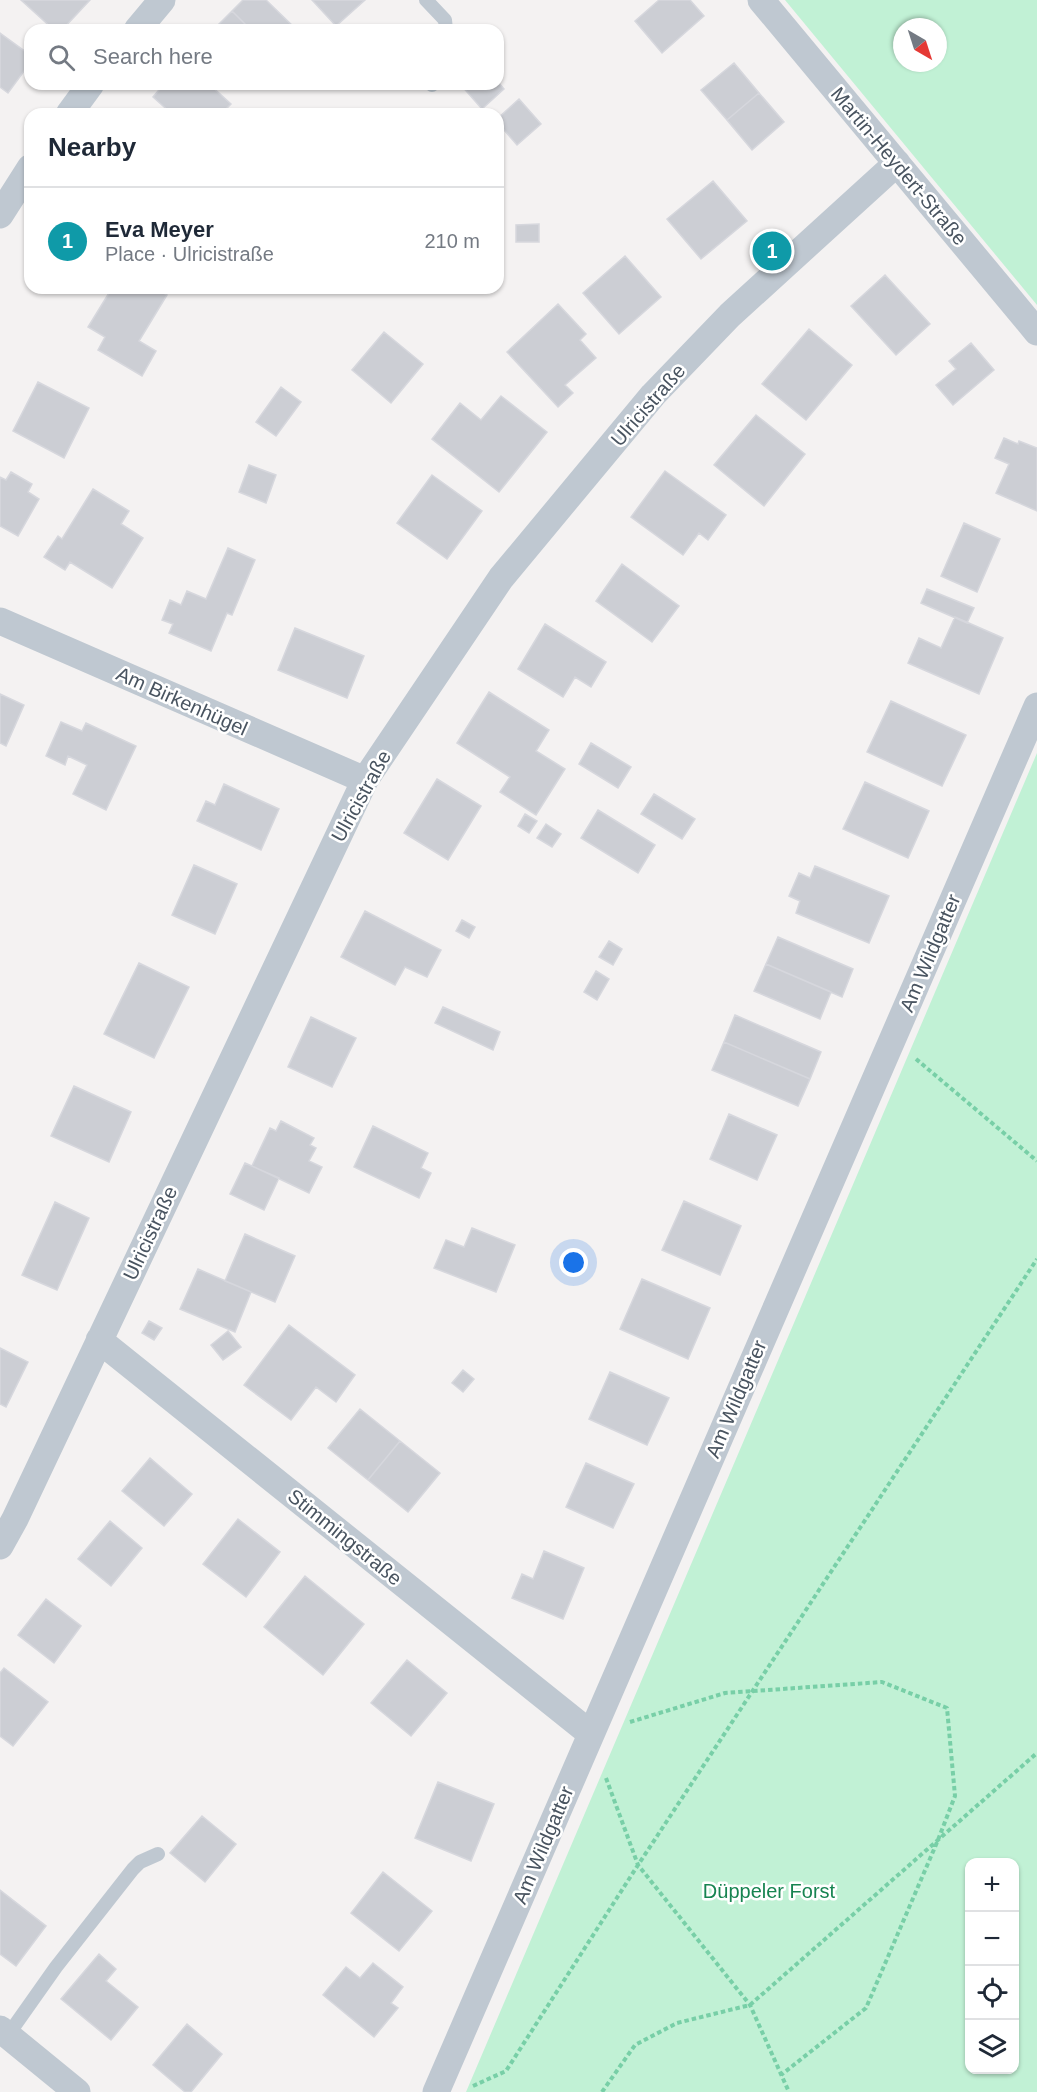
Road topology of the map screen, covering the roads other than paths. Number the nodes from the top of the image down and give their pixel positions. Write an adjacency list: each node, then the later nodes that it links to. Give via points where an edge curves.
1 (162, 0): 4 (street)
2 (426, 0): 5 (lane)
3 (761, 0): 8 (street, Martin-Heydert-Straße)
4 (142, 24)
5 (445, 24)
6 (87, 90): 7 (street)
7 (73, 108)
8 (897, 163): 11 (street, Martin-Heydert-Straße); 14 (street, Ulricistraße, via 730,315 653,395 501,578)
9 (24, 177): 10 (street)
10 (0, 215)
11 (1037, 332)
12 (0, 621): 14 (street, Am Birkenhügel)
13 (1037, 706): 17 (street, Am Wildgatter)
14 (365, 780): 15 (street, Ulricistraße)
15 (99, 1340): 16 (street, Ulricistraße); 17 (street, Stimmingstraße)
16 (0, 1546)
17 (591, 1734): 21 (street, Am Wildgatter)
18 (158, 1854): 19 (lane, via 133,1869)
19 (4, 2032): 20 (street)
20 (78, 2092)
21 (436, 2092)

